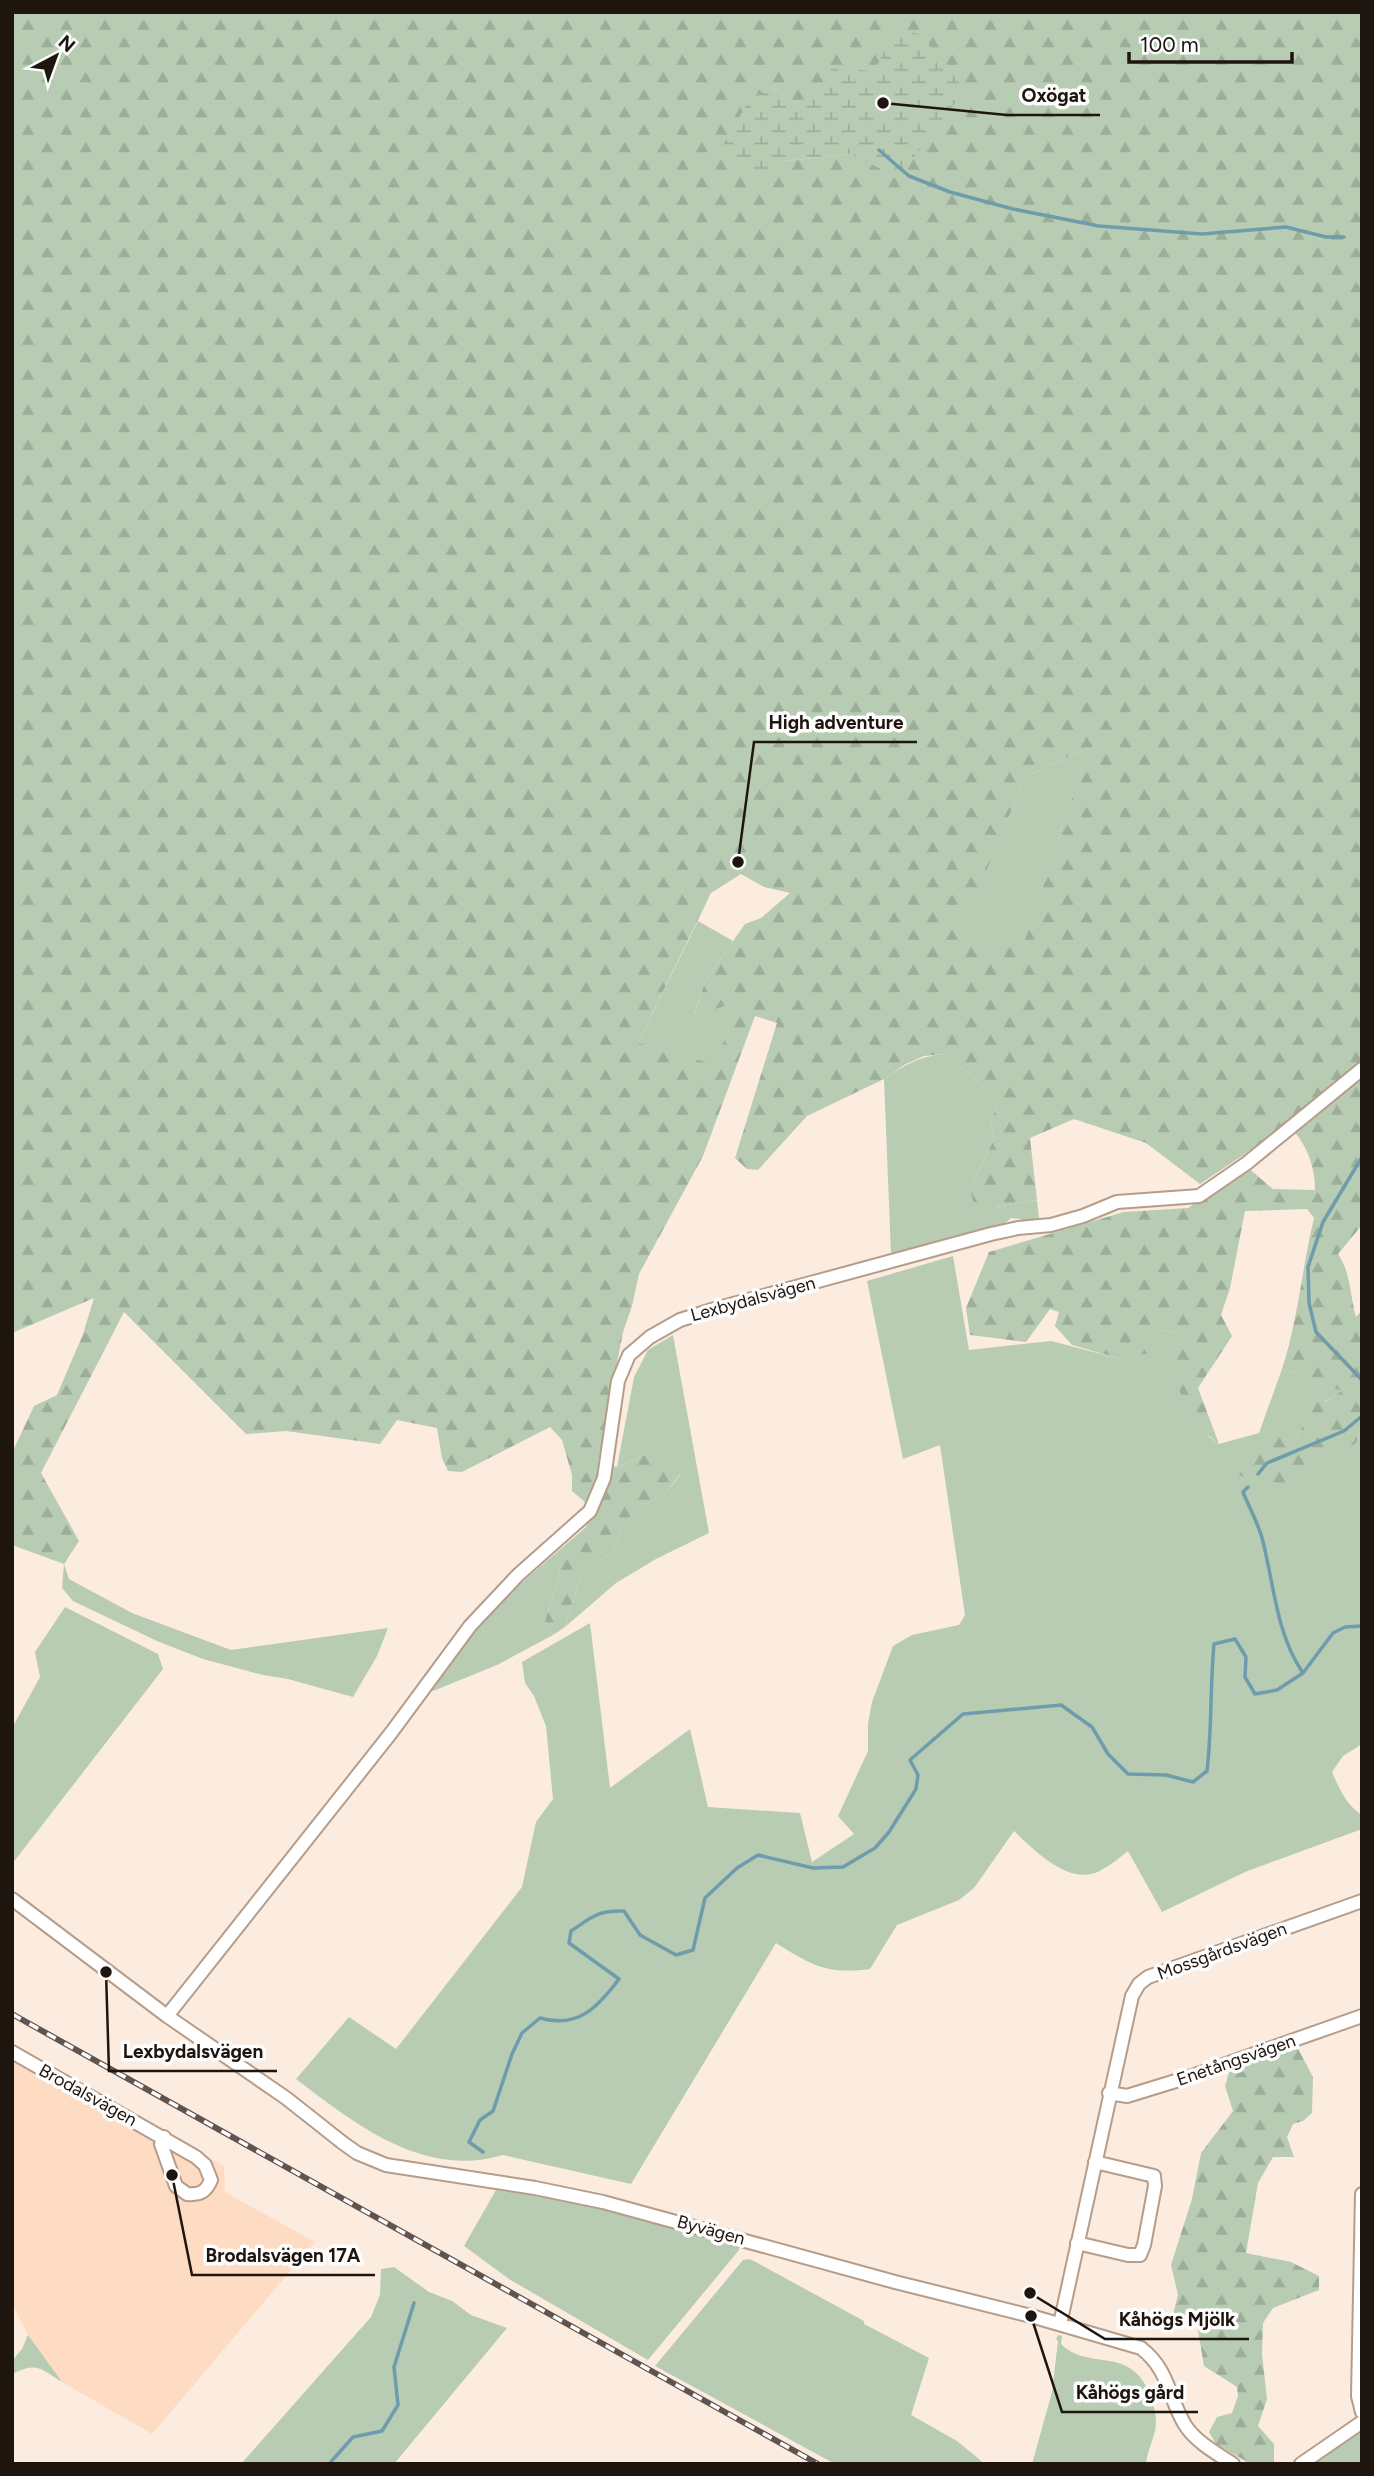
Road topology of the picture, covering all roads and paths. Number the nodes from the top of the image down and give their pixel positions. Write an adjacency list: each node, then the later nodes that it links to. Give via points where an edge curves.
1 (1362, 1069): 4 (street, Lexbydalsvägen, via 1199,1196 1117,1202 1051,1225 991,1234 715,1309 680,1320 650,1337 634,1350 621,1372 604,1478 590,1511 470,1626)
2 (12, 1899): 4 (street, Byvägen)
3 (1362, 1901): 7 (street, Mossgårdsvägen, via 1148,1977 1132,1996)
4 (167, 2016): 12 (street, Byvägen, via 357,2153 377,2162 603,2202)
5 (1362, 2016): 7 (street, Enetångsvägen, via 1192,2077 1127,2096)
6 (12, 2052): 8 (street, Brodalsvägen)
7 (1110, 2093): 9 (street, Mossgårdsvägen)
8 (164, 2137): 8 (street, Brodalsvägen, via 161,2144 177,2186 187,2194 202,2193 211,2180 205,2165)
9 (1095, 2162): 11 (street, Mossgårdsvägen); 11 (street, via 1154,2176 1144,2245 1140,2255 1128,2255)
10 (1362, 2194): 13 (street)
11 (1077, 2244): 12 (street, Mossgårdsvägen)
12 (1060, 2324): 15 (street, Byvägen, via 1141,2348 1154,2358 1186,2426)
13 (1362, 2412)
14 (1362, 2421): 16 (street)
15 (1233, 2464)
16 (1301, 2464)

